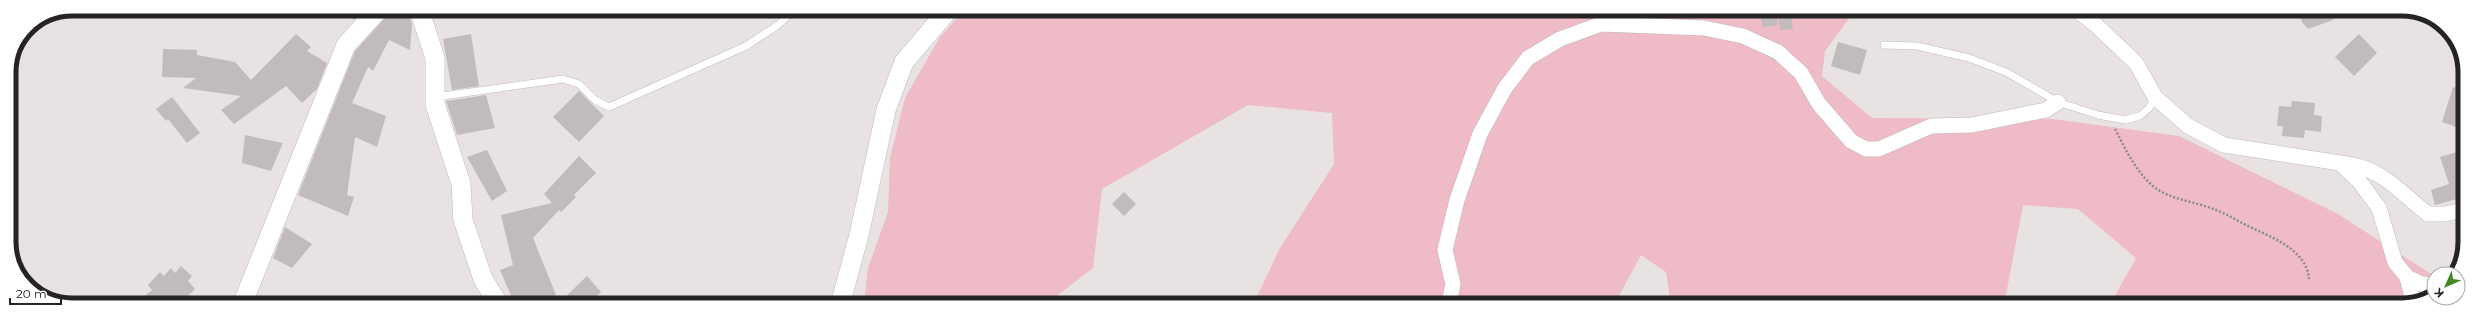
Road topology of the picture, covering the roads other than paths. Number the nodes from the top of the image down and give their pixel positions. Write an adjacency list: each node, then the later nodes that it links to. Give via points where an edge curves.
1 (373, 16): 15 (street, via 346,45)
2 (421, 16): 7 (street, via 435,58)
3 (788, 16): 7 (lane, via 746,46 609,107 595,100 579,84 563,79)
4 (943, 16): 17 (street, via 904,62 886,110 859,235)
5 (2084, 16): 8 (street, via 2136,63)
6 (1884, 45): 9 (lane, via 1917,46 1969,58 2006,72)
7 (435, 97): 16 (street, via 435,104 461,184 463,220 483,279)
8 (2155, 97): 9 (lane, via 2149,108 2140,116 2125,120); 10 (street, via 2188,126 2224,145)
9 (2058, 102): 18 (street, via 2046,110 1972,125 1931,126 1879,149 1866,149 1851,141 1819,104 1801,73 1778,52 1744,36 1704,28 1601,24 1560,39 1528,58 1505,88 1480,134 1457,200 1445,250 1453,284)
10 (2340, 163): 11 (street, via 2360,165 2370,170 2396,187 2428,214); 12 (street, via 2359,181 2379,208 2395,262)
11 (2458, 211)
12 (2407, 277): 13 (street); 14 (street)
13 (2426, 284)
14 (2412, 297)
15 (244, 298)
16 (495, 298)
17 (842, 298)
18 (1450, 298)

